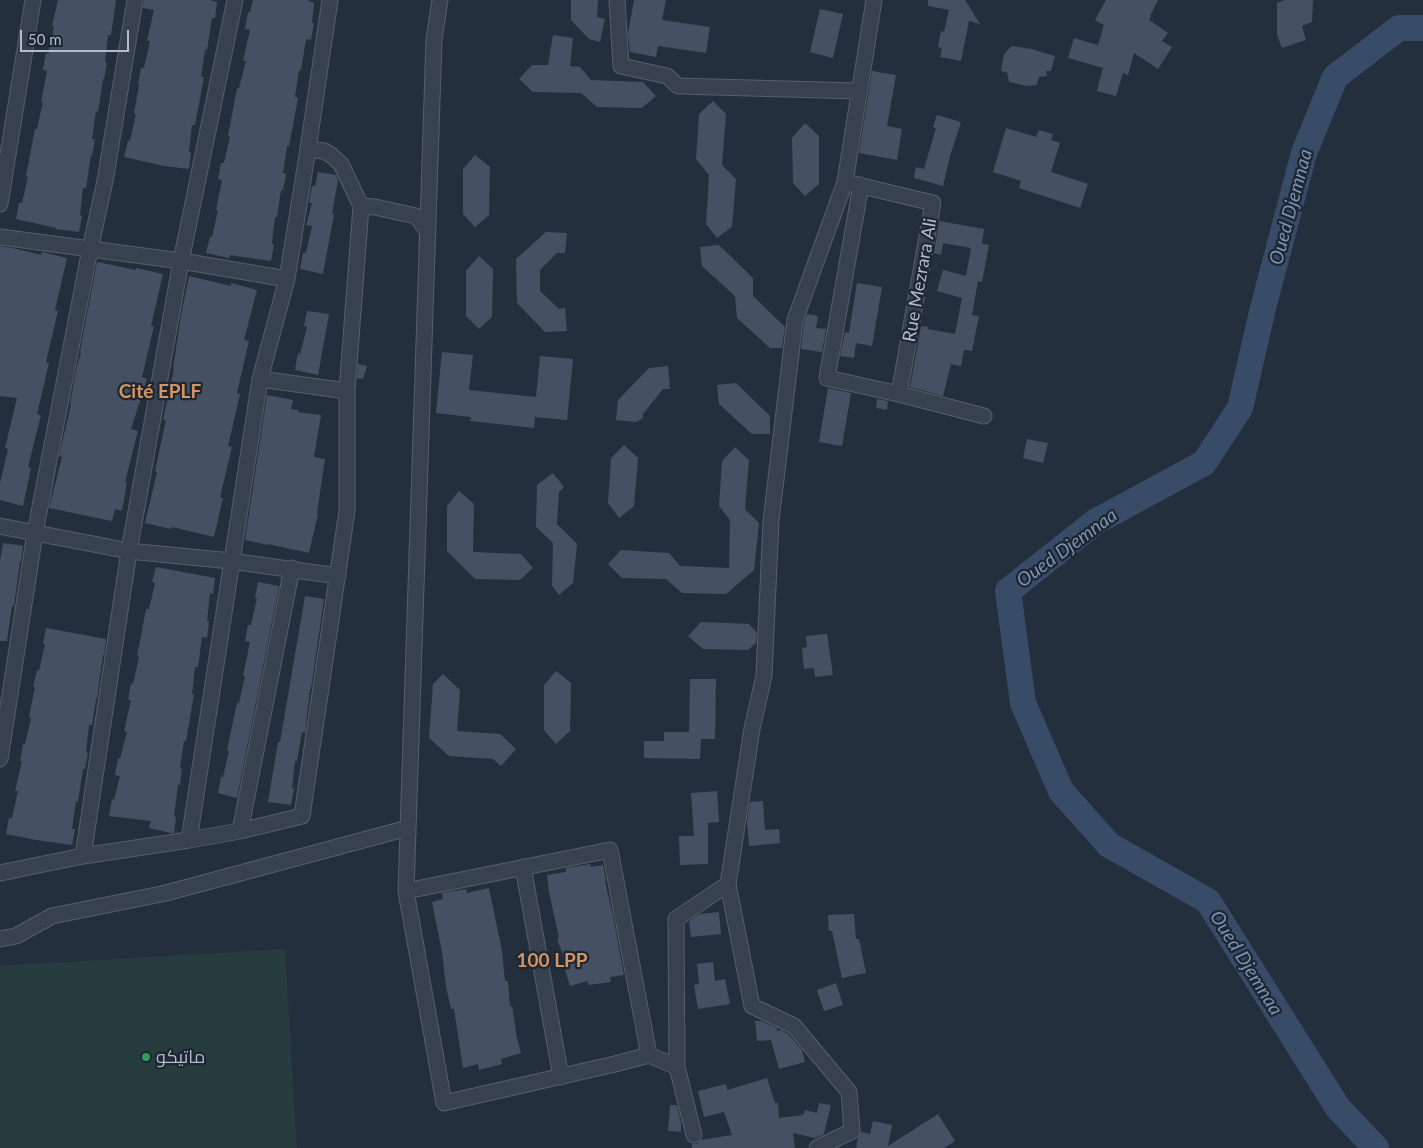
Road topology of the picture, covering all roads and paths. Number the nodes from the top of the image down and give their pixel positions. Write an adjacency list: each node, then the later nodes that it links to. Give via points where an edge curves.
1 (33, 0): 12 (street)
2 (135, 0): 16 (street, via 106,180)
3 (235, 0): 17 (street)
4 (330, 0): 9 (street)
5 (440, 0): 14 (street, via 434,39)
6 (617, 0): 8 (street, via 621,66 667,76 678,86)
7 (874, 0): 8 (street)
8 (860, 91): 10 (street)
9 (308, 149): 13 (street, via 324,151 341,164); 18 (street)
10 (845, 182): 11 (street, Rue Mezrara Ali); 36 (street, via 795,320 771,521 764,675 752,729)
11 (861, 185): 21 (street, Rue Mezrara Ali, via 933,203); 21 (street, via 827,378)
12 (0, 204)
13 (362, 206): 14 (street, via 416,216); 20 (street)
14 (428, 232): 30 (street)
15 (0, 236): 16 (street)
16 (90, 249): 17 (street); 24 (street)
17 (180, 261): 18 (street); 25 (street)
18 (287, 279): 19 (street)
19 (260, 379): 20 (street); 26 (street)
20 (347, 391): 28 (street, via 347,511)
21 (899, 394): 22 (street)
22 (984, 416)
23 (0, 526): 24 (street)
24 (35, 533): 25 (street); 29 (street)
25 (129, 551): 26 (street); 33 (street)
26 (231, 561): 27 (street); 32 (street)
27 (292, 568): 28 (street); 31 (street)
28 (338, 576): 31 (street, via 302,816)
29 (0, 759)
30 (408, 828): 37 (street); 38 (street, via 166,892 52,916 16,936)
31 (240, 831): 32 (street)
32 (189, 840): 33 (street)
33 (83, 856): 35 (street)
34 (522, 868): 37 (street); 39 (street, via 610,850); 41 (street)
35 (0, 873)
36 (728, 884): 40 (street, via 676,919); 43 (street, via 752,1006 794,1026 849,1092 852,1130)
37 (406, 891): 41 (street, via 444,1104)
38 (0, 938)
39 (649, 1055): 40 (street); 41 (street)
40 (677, 1067): 42 (street)
41 (561, 1077)
42 (694, 1135)
43 (817, 1148)

